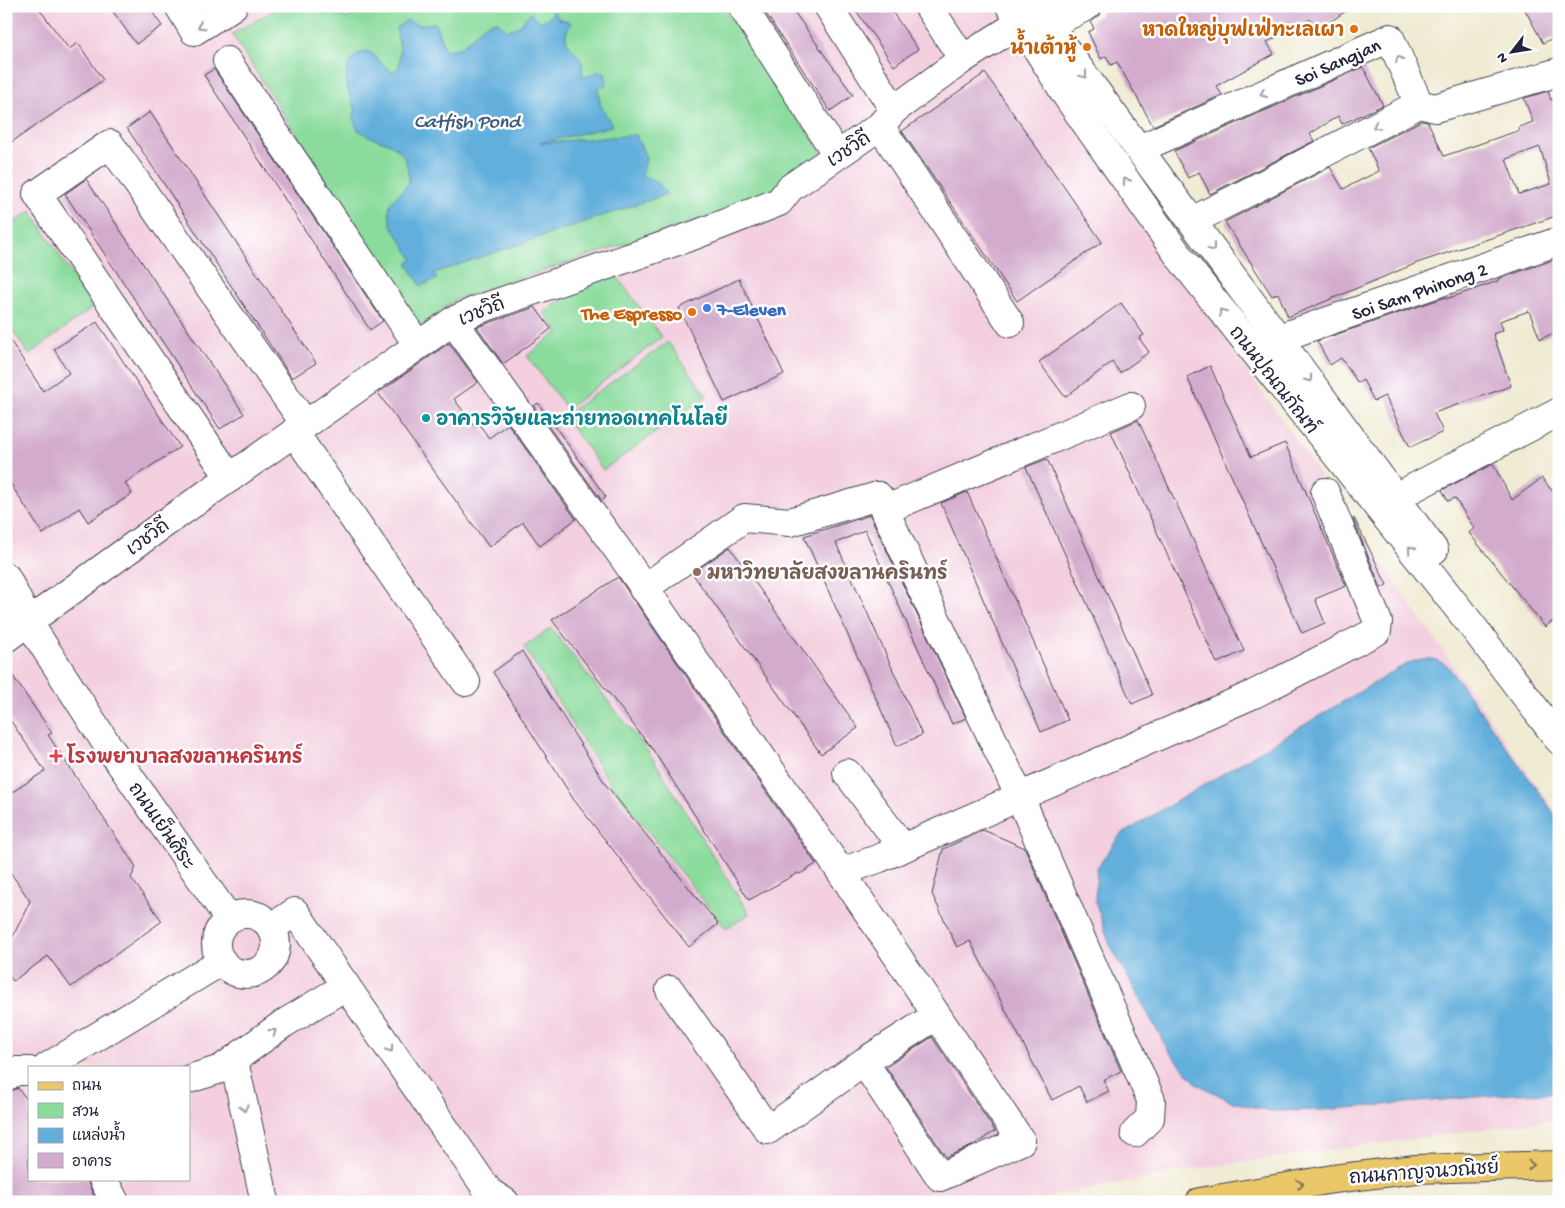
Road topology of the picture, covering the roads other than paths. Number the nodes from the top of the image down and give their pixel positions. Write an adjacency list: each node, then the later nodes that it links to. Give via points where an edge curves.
1 (178, 6): 2 (street, one-way to 1, via 194,31)
2 (233, 6)
3 (742, 6): 15 (street)
4 (828, 6): 13 (street)
5 (928, 6): 9 (street)
6 (1010, 6): 8 (street, ถนนปุณณกัณฑ์)
7 (1087, 6): 8 (street)
8 (1038, 23): 9 (street, เวชวิถี, via 1012,28); 14 (street, ถนนปุณณกัณฑ์, one-way to 14); 35 (street, ถนนปุณณกัณฑ์, one-way to 8, via 1473,626 1181,259 1068,98)
9 (963, 59): 13 (street, เวชวิถี)
10 (227, 61): 21 (street)
11 (1559, 72): 12 (street, via 1435,108)
12 (1419, 104): 14 (street, Soi Sangjan, one-way to 14, via 1390,38); 16 (street, one-way to 16)
13 (887, 118): 15 (street, เวชวิถี); 19 (street)
14 (1139, 149): 16 (street, ถนนปุณณกัณฑ์)
15 (837, 155): 18 (street, เวชวิถี, via 790,188 779,202)
16 (1192, 221): 20 (street, ถนนปุณณกัณฑ์, one-way to 20)
17 (1559, 241): 20 (street, Soi Sam Phinong 2)
18 (453, 321): 21 (street, เวชวิถี); 30 (street)
19 (1010, 323)
20 (1279, 338): 28 (street, ถนนปุณณกัณฑ์, one-way to 28)
21 (417, 344): 24 (street, เวชวิถี)
22 (1131, 406): 27 (street, via 889,508)
23 (1559, 412): 28 (street)
24 (299, 428): 25 (street, เวชวิถี); 25 (street, via 110,144 37,194); 33 (street)
25 (230, 478): 31 (street, เวชวิถี)
26 (1324, 492): 37 (street, via 1378,622 1377,631 1254,694)
27 (878, 496): 30 (street, via 790,522 744,518); 37 (street)
28 (1396, 497): 34 (street, ถนนปุณณกัณฑ์, via 1492,628)
29 (6, 577): 31 (street, ถนนเย็นศิระ)
30 (643, 588): 39 (street)
31 (29, 623): 32 (street, เวชวิถี); 40 (street, ถนนเย็นศิระ, via 108,746)
32 (6, 638)
33 (466, 682)
34 (1559, 708)
35 (1559, 740)
36 (847, 773): 38 (street)
37 (1019, 795): 38 (street); 50 (street, via 1151,1100 1150,1118)
38 (903, 848): 39 (street)
39 (841, 872): 45 (street)
40 (229, 919): 41 (street, via 247,914 265,921); 42 (street, via 222,926 216,944)
41 (271, 928): 42 (street, via 274,955 262,969 245,974 228,968); 43 (street, via 295,912)
42 (222, 961): 48 (street)
43 (346, 986): 46 (street, one-way to 43, via 283,1024); 55 (street, one-way to 55, via 489,1192)
44 (670, 990): 47 (street, via 768,1130)
45 (936, 1016): 47 (street); 47 (street, via 1021,1141 940,1177)
46 (234, 1061): 49 (street); 54 (street, one-way to 54)
47 (864, 1062)
48 (49, 1066)
49 (190, 1080)
50 (1135, 1133)
51 (1559, 1165): 56 (main road, ถนนกาญจนวณิชย์, one-way to 51, via 1332,1179 1416,1169)
52 (104, 1180): 53 (street)
53 (114, 1202)
54 (265, 1202)
55 (505, 1202)
56 (1200, 1202)

